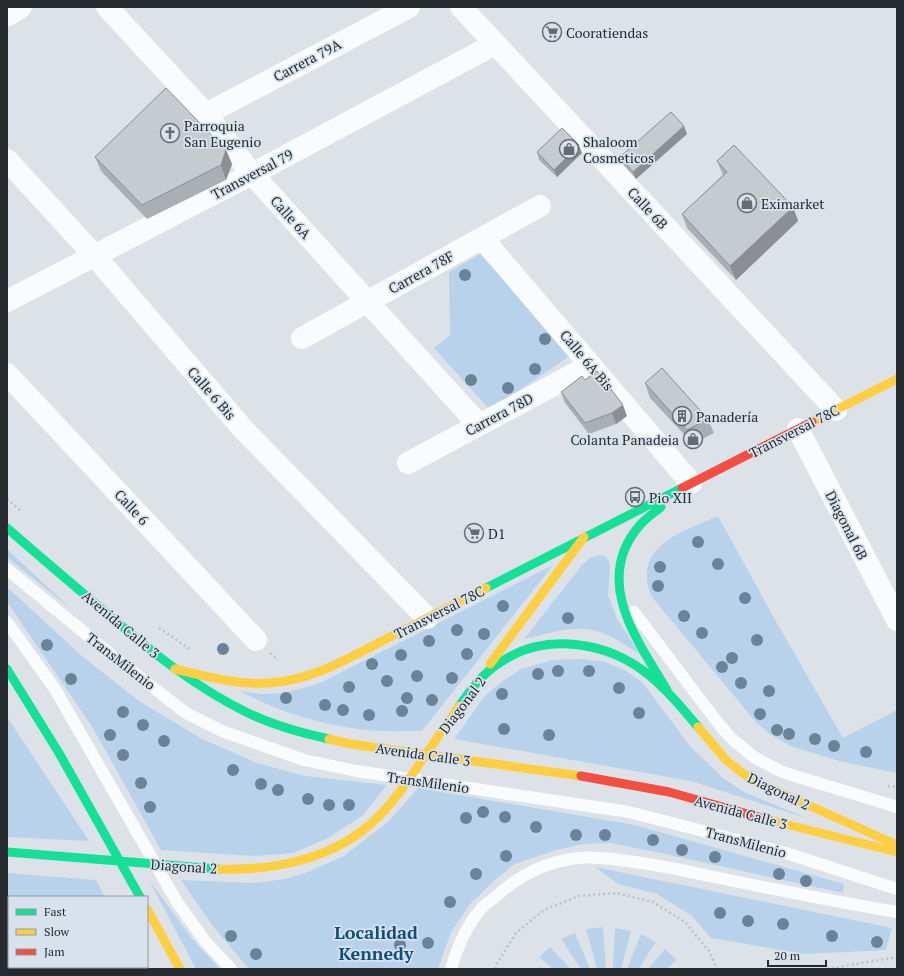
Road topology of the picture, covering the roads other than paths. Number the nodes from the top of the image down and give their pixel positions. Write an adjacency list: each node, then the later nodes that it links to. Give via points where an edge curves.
1 (22, 7): 5 (street)
2 (108, 7): 7 (street, Calle 6A)
3 (409, 7): 7 (street, Carrera 79A)
4 (461, 7): 6 (street, Calle 6B)
5 (7, 16)
6 (495, 44): 9 (street, Transversal 79); 19 (street, Calle 6B)
7 (206, 114): 9 (street, Calle 6A)
8 (7, 160): 12 (street, Calle 6 Bis)
9 (252, 174): 12 (street, Transversal 79); 14 (street, Calle 6A)
10 (540, 206): 11 (street, Carrera 78F)
11 (482, 238): 14 (street, Carrera 78F); 16 (street, Calle 6A Bis)
12 (94, 255): 13 (street, Transversal 79); 28 (street, Calle 6 Bis, via 243,429)
13 (7, 301)
14 (367, 302): 15 (street, Carrera 78F); 20 (street, Calle 6A)
15 (302, 338)
16 (591, 366): 20 (street, Carrera 78D); 23 (street, Calle 6A Bis)
17 (7, 374): 31 (street, Calle 6)
18 (897, 379): 19 (main road, Transversal 78C)
19 (836, 410): 21 (main road, Transversal 78C)
20 (479, 425): 22 (street, Carrera 78D)
21 (798, 429): 23 (main road, Transversal 78C); 29 (street, Diagonal 6B)
22 (408, 463)
23 (691, 483): 25 (main road, Transversal 78C); 27 (main road, Transversal 78C, via 638,528 623,553)
24 (7, 528): 32 (main road, Avenida Calle 3)
25 (584, 538): 28 (main road, Transversal 78C); 35 (main road)
26 (7, 569): 42 (lane, TransMilenio, via 114,658 186,713 222,731 304,760 356,771 629,812 789,854)
27 (618, 571): 37 (main road, Transversal 78C, via 619,596 626,618); 38 (lane, via 629,604 638,619 718,723 754,757 782,772)
28 (427, 618): 32 (main road, Transversal 78C, via 339,664 297,679 255,684 214,679)
29 (897, 620)
30 (7, 622): 47 (lane, via 55,689 177,902 205,941)
31 (256, 640)
32 (174, 668): 41 (main road, Avenida Calle 3, via 196,684 258,718 321,738 565,773 669,792)
33 (7, 669): 36 (main road)
34 (7, 681): 36 (main road)
35 (475, 684): 37 (main road, Diagonal 2, via 500,662 515,654 547,644 572,642 595,646 616,654 647,672); 40 (main road, Diagonal 2, via 392,803 371,824 344,844 324,854 274,868 246,870)
36 (22, 692): 43 (main road)
37 (669, 692): 39 (main road, Diagonal 2, via 702,734 737,770 764,786)
38 (897, 807)
39 (897, 845)
40 (7, 852)
41 (897, 852)
42 (897, 889)
43 (139, 896)
44 (148, 911): 46 (main road)
45 (897, 912): 48 (lane, via 845,904 646,863 580,857 539,867 502,890 480,910 456,950)
46 (180, 969)
47 (231, 969)
48 (450, 969)

